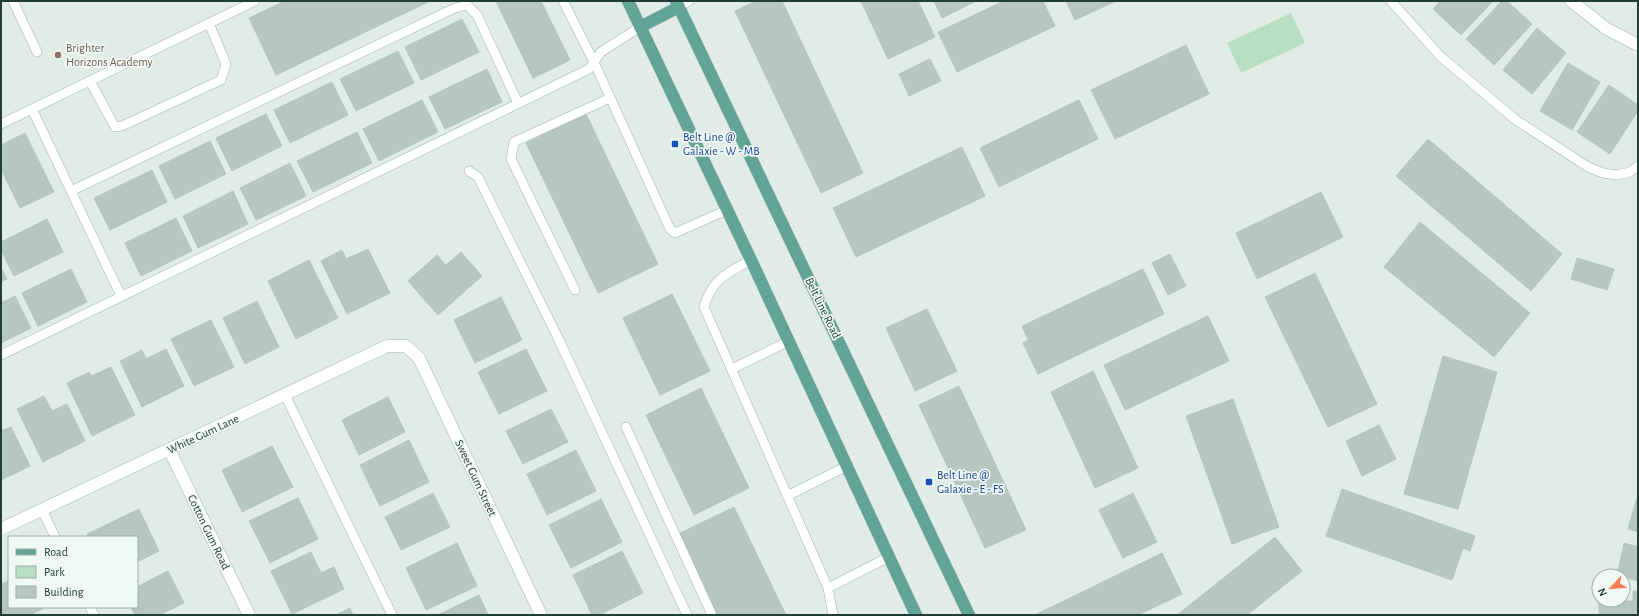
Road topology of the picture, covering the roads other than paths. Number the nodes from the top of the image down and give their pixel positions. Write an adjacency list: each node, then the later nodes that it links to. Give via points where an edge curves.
1 (13, 1): 11 (lane)
2 (255, 1): 8 (lane)
3 (563, 1): 12 (lane)
4 (628, 1): 9 (main road)
5 (1391, 1): 18 (lane, via 1440,56 1516,120 1603,174 1630,172)
6 (1570, 1): 10 (street, via 1607,29)
7 (682, 3): 9 (main road); 46 (main road, Belt Line Road)
8 (209, 23): 13 (lane); 13 (lane, via 226,64 221,80 122,126 114,127)
9 (640, 27): 12 (lane, via 601,52); 21 (main road)
10 (1638, 45)
11 (37, 52)
12 (594, 62): 14 (lane); 15 (lane, via 589,69)
13 (90, 81): 16 (lane)
14 (610, 98): 21 (lane, via 670,229 675,233); 23 (lane, via 514,142 511,159)
15 (518, 103): 20 (lane, via 476,15 467,5 455,8); 24 (lane)
16 (32, 109): 17 (lane); 20 (lane)
17 (1, 124)
18 (1638, 166)
19 (469, 171): 42 (lane, via 478,176 559,340)
20 (71, 191): 24 (lane)
21 (727, 210): 22 (main road)
22 (751, 260): 25 (main road); 28 (lane, via 723,276 708,293 704,307)
23 (575, 290)
24 (121, 296): 27 (lane)
25 (789, 341): 28 (lane); 32 (main road)
26 (406, 346): 29 (street, White Gum Lane, via 387,346); 41 (street, Sweet Gum Street, via 419,358)
27 (1, 355)
28 (732, 370): 33 (lane)
29 (285, 395): 31 (street, White Gum Lane); 40 (lane)
30 (626, 427): 43 (lane)
31 (169, 450): 34 (street, White Gum Lane); 39 (street, Cotton Gum Road)
32 (847, 466): 33 (lane); 37 (main road)
33 (787, 496): 38 (lane)
34 (42, 510): 35 (street, White Gum Lane); 36 (lane)
35 (1, 529)
36 (55, 536)
37 (889, 557): 38 (lane); 45 (main road)
38 (828, 588): 44 (lane)
39 (249, 615)
40 (392, 615)
41 (541, 615)
42 (687, 615)
43 (712, 615)
44 (833, 615)
45 (916, 615)
46 (969, 615)

